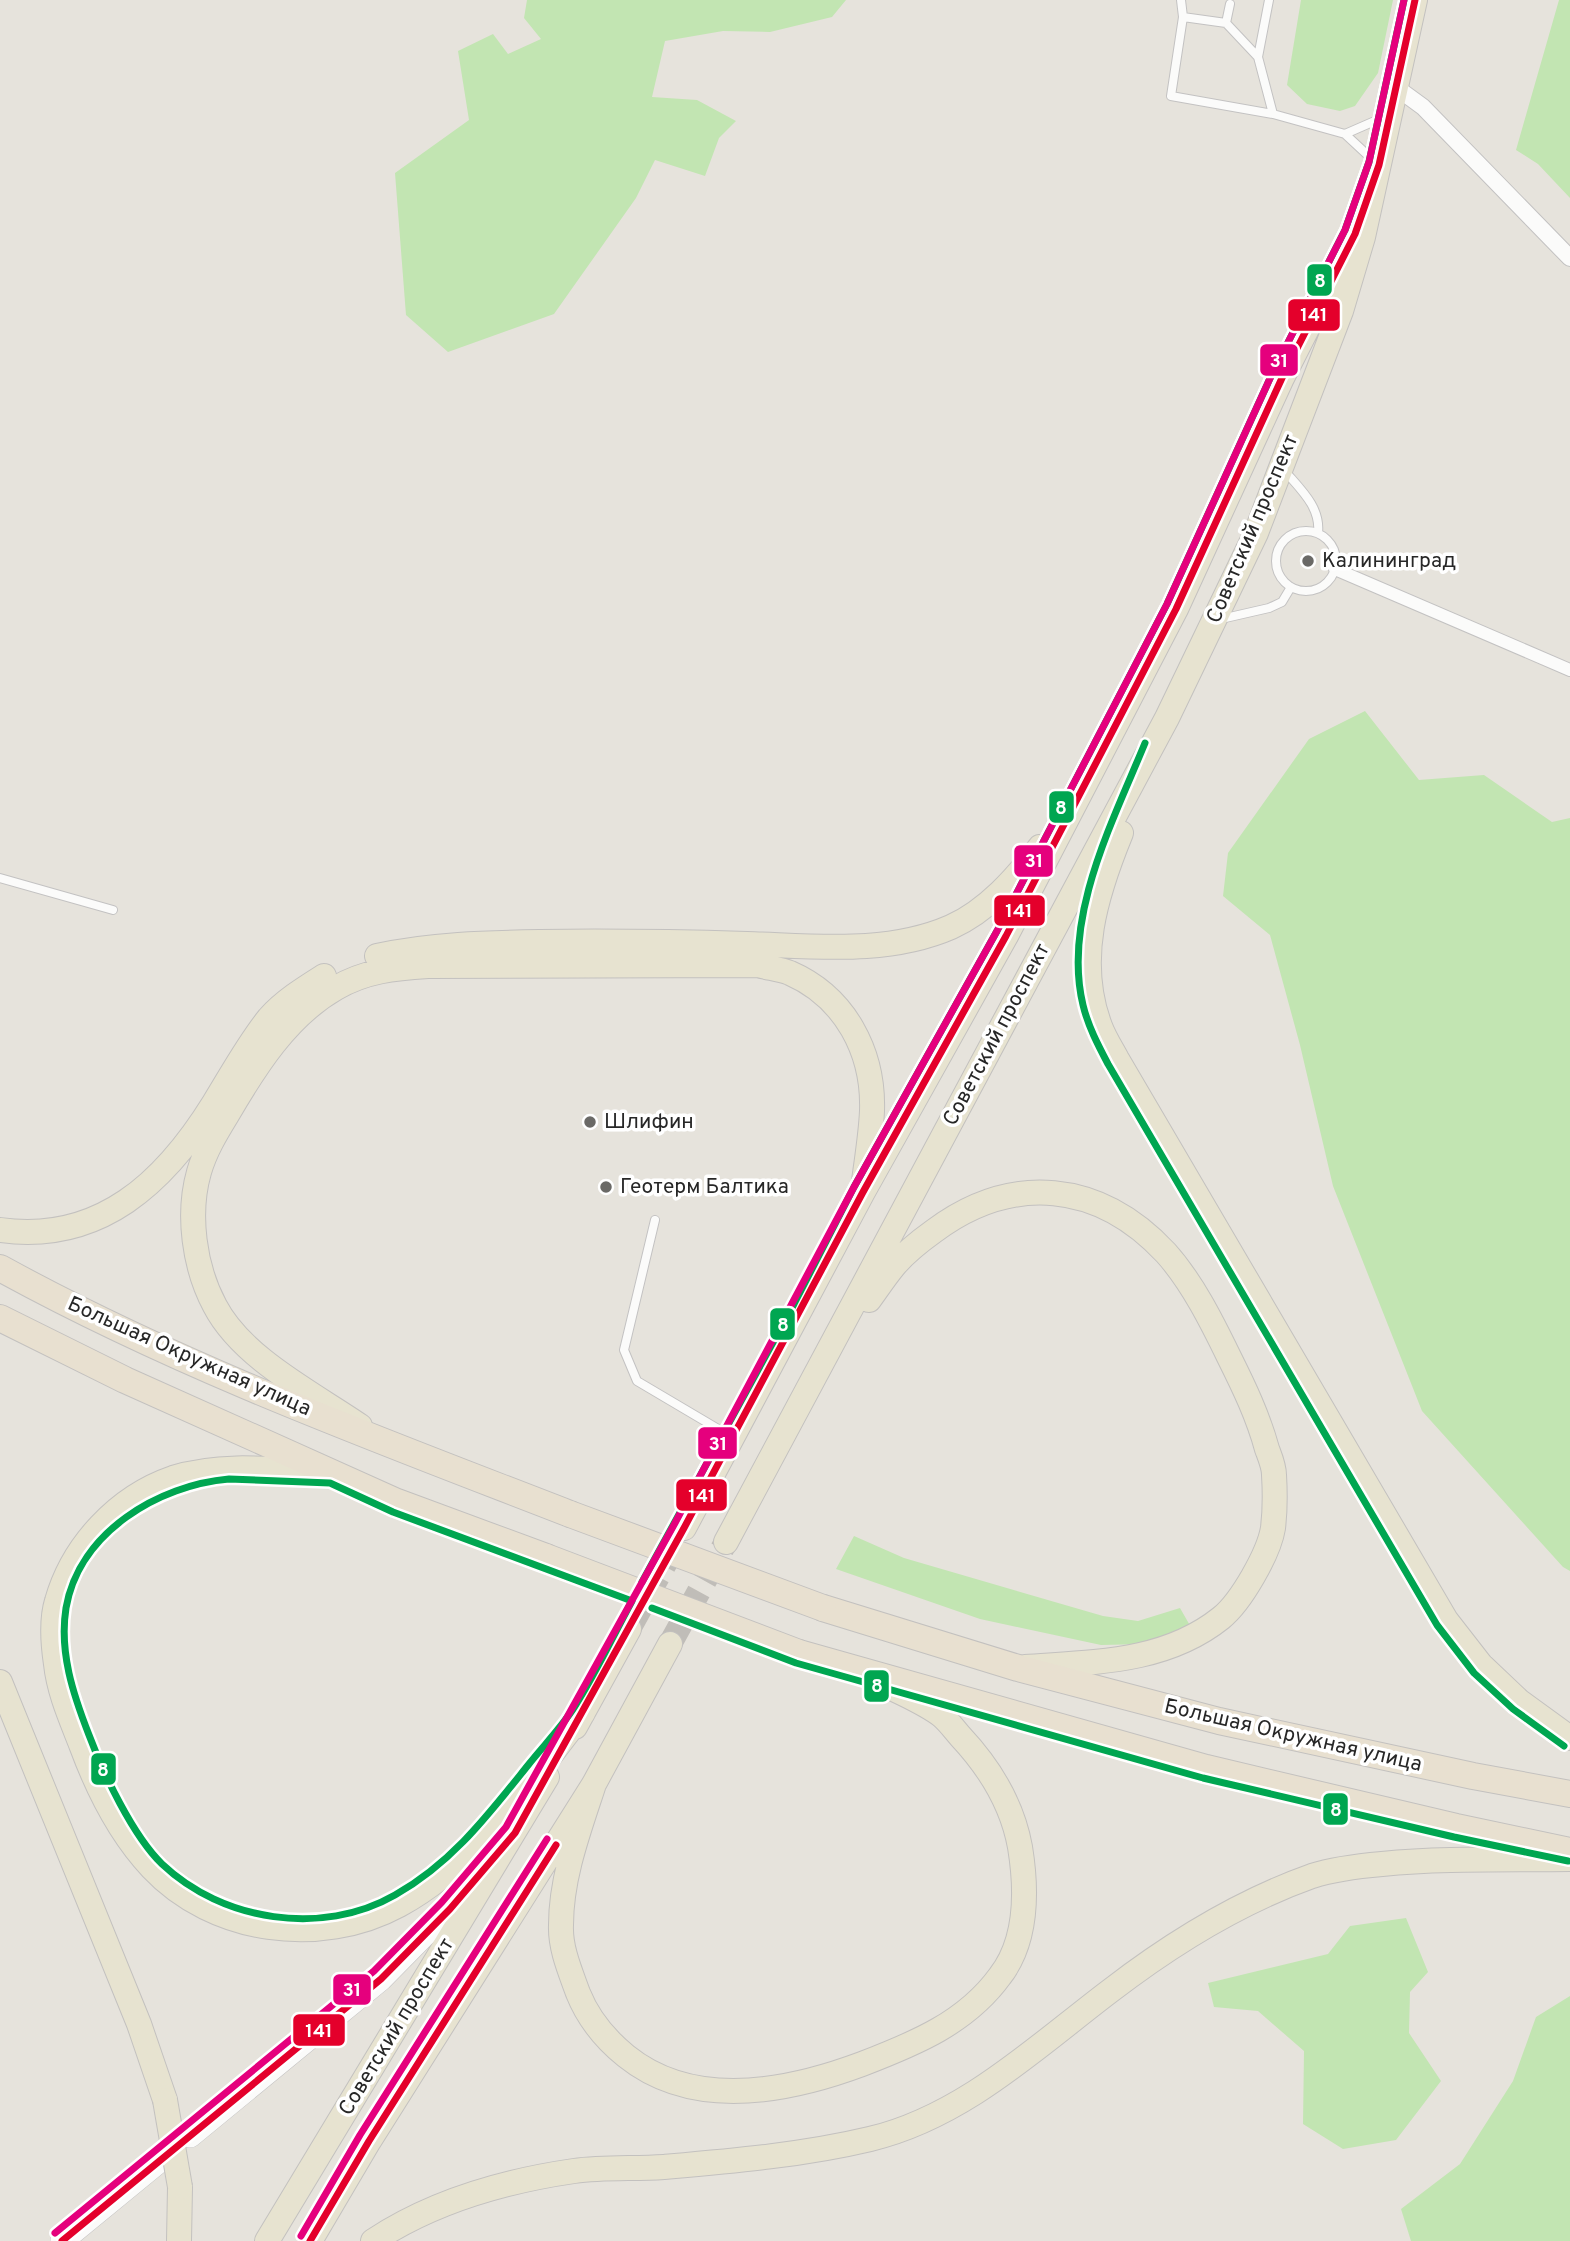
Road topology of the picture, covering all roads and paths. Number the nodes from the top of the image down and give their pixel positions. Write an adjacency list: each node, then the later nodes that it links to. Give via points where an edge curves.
1 (1181, 0): 5 (lane)
2 (1269, 0): 7 (lane)
3 (1415, 0): 8 (main road, Советский проспект)
4 (1230, 4): 6 (lane)
5 (1183, 17): 6 (lane); 10 (lane, via 1171,96)
6 (1226, 23): 7 (lane)
7 (1258, 57): 10 (lane)
8 (1396, 88): 9 (main road, Советский проспект); 13 (street, via 1423,107)
9 (1391, 113): 11 (lane); 12 (main road, Советский проспект)
10 (1273, 114): 11 (lane)
11 (1345, 134): 12 (lane)
12 (1379, 165): 14 (main road, Советский проспект, via 1341,311); 21 (main road, Советский проспект, via 1355,233 1282,378 1176,609)
13 (1570, 258)
14 (1282, 468): 15 (lane, via 1315,507); 18 (main road, Советский проспект)
15 (1318, 533): 16 (lane, via 1334,548); 17 (lane, via 1295,532 1278,547 1277,570)
16 (1335, 569): 17 (lane, via 1320,588); 19 (street)
17 (1291, 587): 18 (lane, via 1282,601 1269,608)
18 (1214, 620): 20 (main road, Советский проспект)
19 (1570, 670)
20 (1167, 718): 29 (main road, Советский проспект); 41 (main road, via 1100,887 1089,937 1091,996 1100,1027 1446,1620 1481,1665 1518,1701)
21 (1076, 802): 24 (main road, Советский проспект); 26 (main road, via 987,905 952,927 914,941 861,947 495,943 433,947 358,960 326,974 271,1016 191,1137 156,1178 125,1204 68,1229)
22 (0, 878): 23 (lane)
23 (113, 910)
24 (863, 1192): 30 (main road, Советский проспект); 31 (main road, via 872,1110 869,1069 857,1034 839,1007 788,972 758,965 428,966 363,975 337,987 311,1004 248,1080 207,1150 198,1174 193,1222 206,1286 228,1326 253,1353)
25 (655, 1220): 30 (lane, via 624,1350 637,1381)
26 (0, 1230)
27 (0, 1268): 31 (highway, Большая Окружная улица, via 144,1341)
28 (0, 1318): 32 (highway)
29 (795, 1412): 34 (main road, Советский проспект); 38 (main road, via 895,1265 949,1220 989,1200 1029,1191 1070,1195 1109,1210 1166,1254 1189,1284 1258,1415 1274,1472 1273,1530 1251,1581 1223,1616 1198,1634 1139,1657)
30 (733, 1437): 33 (main road, Советский проспект)
31 (380, 1439): 38 (highway, Большая Окружная улица, bridge, via 823,1608)
32 (333, 1473): 37 (highway, bridge, via 397,1502 799,1653); 40 (main road, via 229,1468 172,1479 115,1511 77,1554 63,1582 53,1632 67,1708 113,1813 153,1870 196,1902 239,1921 280,1929 357,1922 408,1900 480,1842)
33 (684, 1528)
34 (726, 1542)
35 (629, 1629): 40 (main road, Советский проспект)
36 (670, 1644): 42 (main road, Советский проспект)
37 (854, 1668): 42 (main road, via 942,1716 988,1768 1017,1828 1025,1875 1018,1942 1001,1975 950,2025 905,2048 796,2085 721,2091 670,2082 612,2045 582,2002 565,1954 561,1926 566,1880); 45 (highway, via 1206,1768)
38 (1018, 1668): 43 (highway, Большая Окружная улица, via 1219,1721)
39 (0, 1682): 50 (main road, bridge, via 139,2024 165,2100 180,2188)
40 (583, 1713): 44 (main road, Советский проспект)
41 (1570, 1738)
42 (594, 1784): 52 (main road, Советский проспект)
43 (1570, 1794)
44 (515, 1833): 47 (main road, via 450,1909 381,1979); 51 (main road, Советский проспект)
45 (1570, 1851)
46 (1570, 1858): 53 (main road, via 1417,1861 1315,1875 1210,1923 1111,1990 984,2087 907,2128 869,2139 773,2154 535,2178 439,2207)
47 (190, 2136)
48 (157, 2163): 49 (main road)
49 (62, 2241)
50 (178, 2241)
51 (267, 2241)
52 (310, 2241)
53 (373, 2241)

